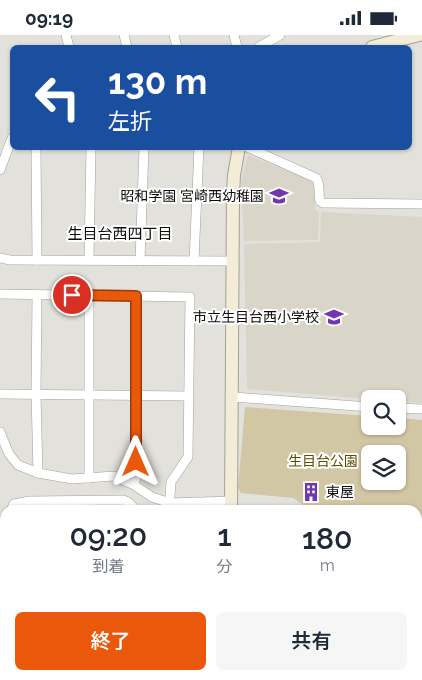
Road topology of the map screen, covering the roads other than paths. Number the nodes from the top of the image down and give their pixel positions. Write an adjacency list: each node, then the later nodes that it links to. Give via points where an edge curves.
1 (280, 35): 3 (street)
2 (419, 35): 4 (street)
3 (262, 45)
4 (380, 45)
5 (10, 143): 12 (street)
6 (36, 150): 15 (street)
7 (91, 150): 16 (street)
8 (144, 150): 17 (street)
9 (198, 150): 18 (street)
10 (238, 150): 19 (street, via 234,175)
11 (254, 150): 13 (street, via 316,178 323,203)
12 (0, 170)
13 (422, 204)
14 (0, 258): 15 (street)
15 (37, 260): 16 (street)
16 (89, 260): 17 (street)
17 (140, 261): 18 (street)
18 (194, 261): 19 (street)
19 (232, 261): 29 (street)
20 (0, 295): 21 (street)
21 (37, 295): 22 (street); 25 (street)
22 (89, 296): 23 (street); 26 (street)
23 (136, 296): 27 (street); 28 (street, via 190,297)
24 (0, 394): 25 (street)
25 (36, 394): 26 (street); 34 (street)
26 (89, 395): 27 (street); 35 (street)
27 (137, 395): 28 (street); 36 (street)
28 (188, 396): 42 (street, via 188,457 171,482)
29 (233, 397): 30 (street); 43 (street)
30 (361, 406)
31 (406, 408): 32 (street)
32 (422, 409)
33 (0, 432): 34 (street, via 9,454 18,465)
34 (38, 473): 35 (street, via 72,479)
35 (89, 478): 36 (street, via 114,476)
36 (134, 485): 41 (street)
37 (14, 505): 38 (street, via 30,501)
38 (56, 505)
39 (72, 505): 40 (street, via 123,500)
40 (132, 505)
41 (166, 505)
42 (170, 505)
43 (231, 505)

